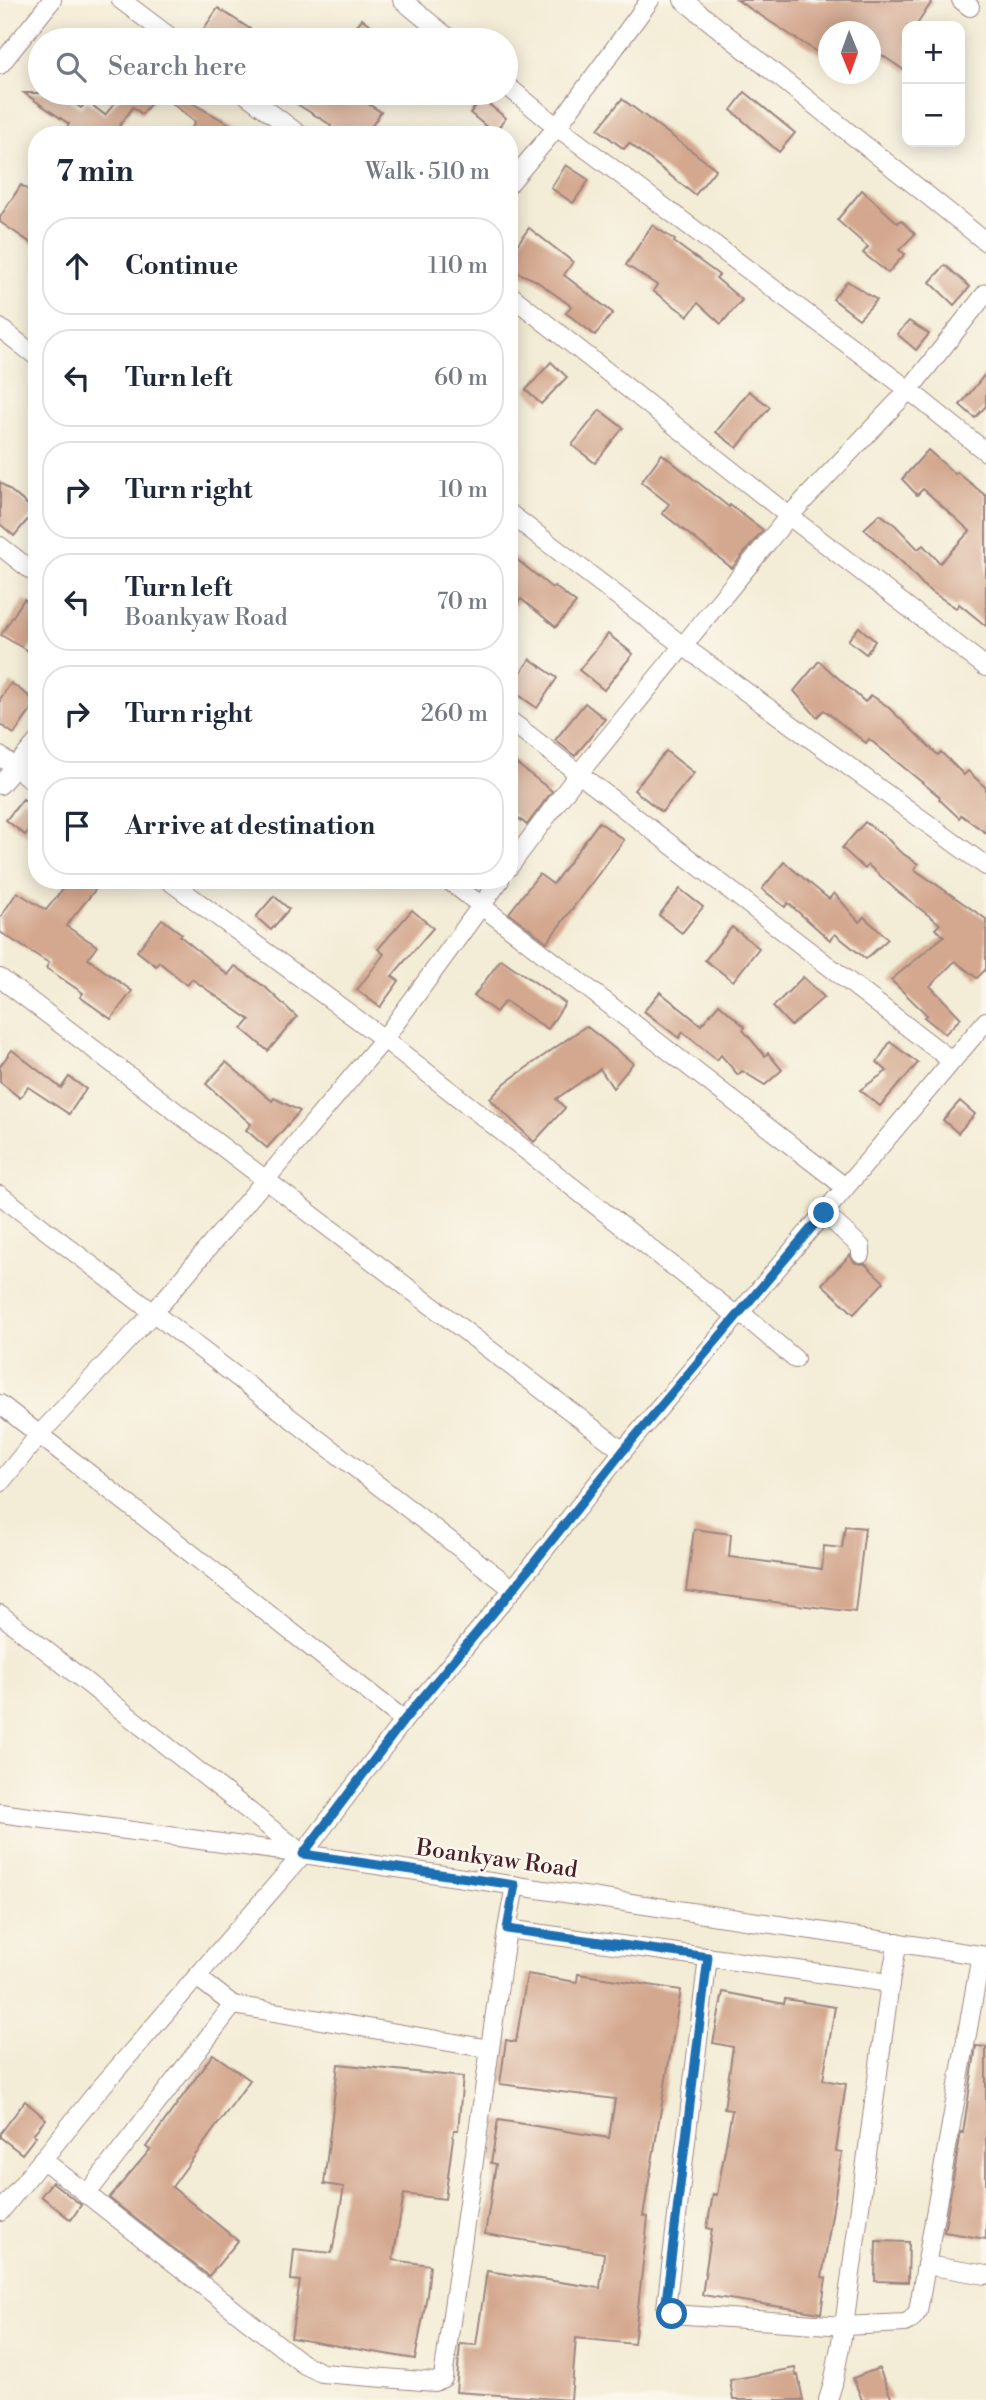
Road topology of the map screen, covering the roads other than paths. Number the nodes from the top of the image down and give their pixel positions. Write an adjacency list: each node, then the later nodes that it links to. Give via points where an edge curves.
1 (52, 0): 6 (street)
2 (121, 0): 7 (street)
3 (402, 0): 8 (street)
4 (650, 0): 14 (street)
5 (683, 0): 16 (street)
6 (30, 28)
7 (158, 28)
8 (436, 28)
9 (28, 30): 10 (street)
10 (0, 65)
11 (518, 95): 14 (street)
12 (260, 105): 13 (street)
13 (288, 126)
14 (557, 127): 15 (street); 21 (street)
15 (518, 173)
16 (986, 242)
17 (986, 293): 21 (street)
18 (518, 301): 23 (street)
19 (0, 328): 20 (street)
20 (28, 350)
21 (909, 390): 22 (street); 23 (street)
22 (986, 452)
23 (789, 516): 27 (street); 28 (street)
24 (518, 520): 27 (street)
25 (0, 546): 26 (street)
26 (28, 568)
27 (683, 646): 32 (street); 36 (street)
28 (986, 667)
29 (518, 727): 32 (street)
30 (28, 748): 31 (street)
31 (7, 762): 33 (street); 34 (street)
32 (580, 772): 35 (street); 44 (street)
33 (28, 777)
34 (0, 785)
35 (518, 855)
36 (986, 866)
37 (180, 889): 43 (street)
38 (460, 889): 40 (street)
39 (494, 889): 40 (street)
40 (482, 905): 43 (street); 46 (street)
41 (0, 978): 45 (street)
42 (986, 1021): 44 (street)
43 (384, 1039): 45 (street); 51 (street)
44 (952, 1060): 46 (street)
45 (264, 1180): 50 (street); 55 (street)
46 (845, 1187): 48 (street)
47 (0, 1195): 50 (street)
48 (824, 1213): 49 (street, via 861,1247); 51 (street)
49 (861, 1254)
50 (154, 1312): 54 (street); 57 (street)
51 (740, 1315): 52 (street); 55 (street)
52 (794, 1359)
53 (0, 1404): 54 (street)
54 (39, 1435): 56 (street); 59 (street)
55 (623, 1451): 57 (street)
56 (0, 1483)
57 (513, 1589): 59 (street)
58 (0, 1614): 61 (street)
59 (404, 1720): 61 (street)
60 (0, 1813): 61 (street, Boankyaw Road)
61 (303, 1854): 62 (street, Boankyaw Road); 67 (street)
62 (515, 1885): 63 (street); 64 (street, Boankyaw Road)
63 (507, 1929): 66 (street); 70 (street)
64 (898, 1942): 65 (street, Boankyaw Road); 68 (street)
65 (983, 1955): 74 (street)
66 (708, 1957): 68 (street); 76 (street, via 666,2308 672,2314)
67 (197, 1978): 69 (street); 71 (street)
68 (890, 1983): 76 (street)
69 (233, 2005): 70 (street); 72 (street)
70 (490, 2049): 72 (street, via 443,2378 435,2382 322,2373 303,2364)
71 (42, 2159): 72 (street); 73 (street)
72 (86, 2195)
73 (0, 2212)
74 (926, 2265): 75 (street); 76 (street, via 918,2311 911,2320)
75 (986, 2275)
76 (844, 2326): 77 (street)
77 (828, 2400)

